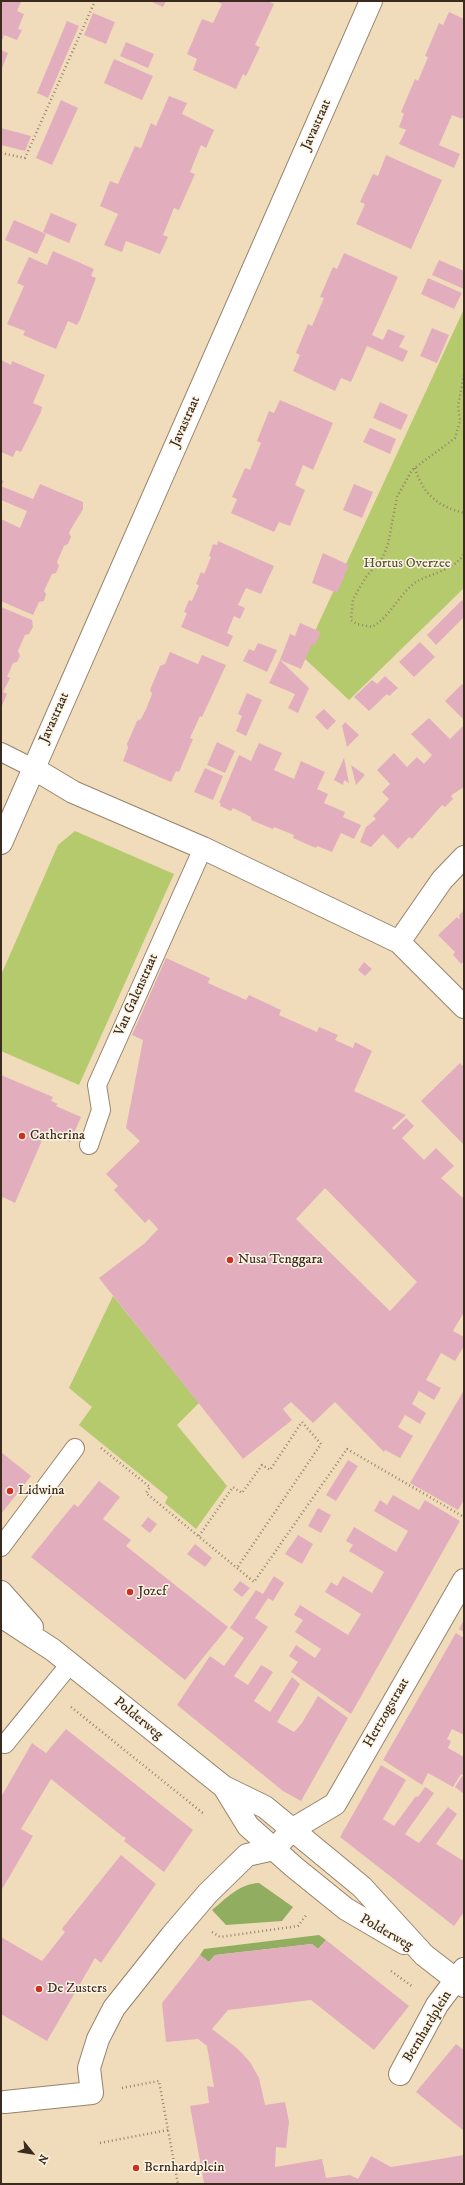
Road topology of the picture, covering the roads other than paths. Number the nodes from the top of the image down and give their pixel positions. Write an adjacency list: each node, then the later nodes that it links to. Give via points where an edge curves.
1 (371, 1): 3 (street, Javastraat)
2 (1, 752): 3 (lane)
3 (33, 768): 4 (street, Javastraat); 5 (street, via 73,792)
4 (1, 842)
5 (203, 848): 7 (street); 9 (lane, Van Galenstraat, via 97,1085 101,1110)
6 (464, 857): 7 (street, via 442,880)
7 (399, 942): 8 (street)
8 (464, 1007)
9 (89, 1145)
10 (75, 1448): 11 (lane)
11 (1, 1547)
12 (464, 1580): 19 (street, Hertzogstraat, via 335,1804)
13 (1, 1592): 15 (street, Polderweg)
14 (1, 1616): 15 (street, Polderweg)
15 (53, 1650): 16 (street, Polderweg)
16 (70, 1664): 17 (lane); 18 (street, Polderweg)
17 (5, 1744)
18 (224, 1787): 19 (street, Polderweg, via 265,1807); 20 (street, Polderweg, via 248,1826)
19 (293, 1829): 20 (street); 21 (street, Polderweg, via 362,1888)
20 (274, 1850): 21 (street, Polderweg, via 346,1910); 24 (street, via 247,1855 208,1894 114,2008 98,2039 88,2068 92,2092)
21 (424, 1954): 22 (street, Polderweg)
22 (461, 1979): 23 (street, Bernhardplein, via 437,2005)
23 (400, 2074)
24 (2, 2101)

